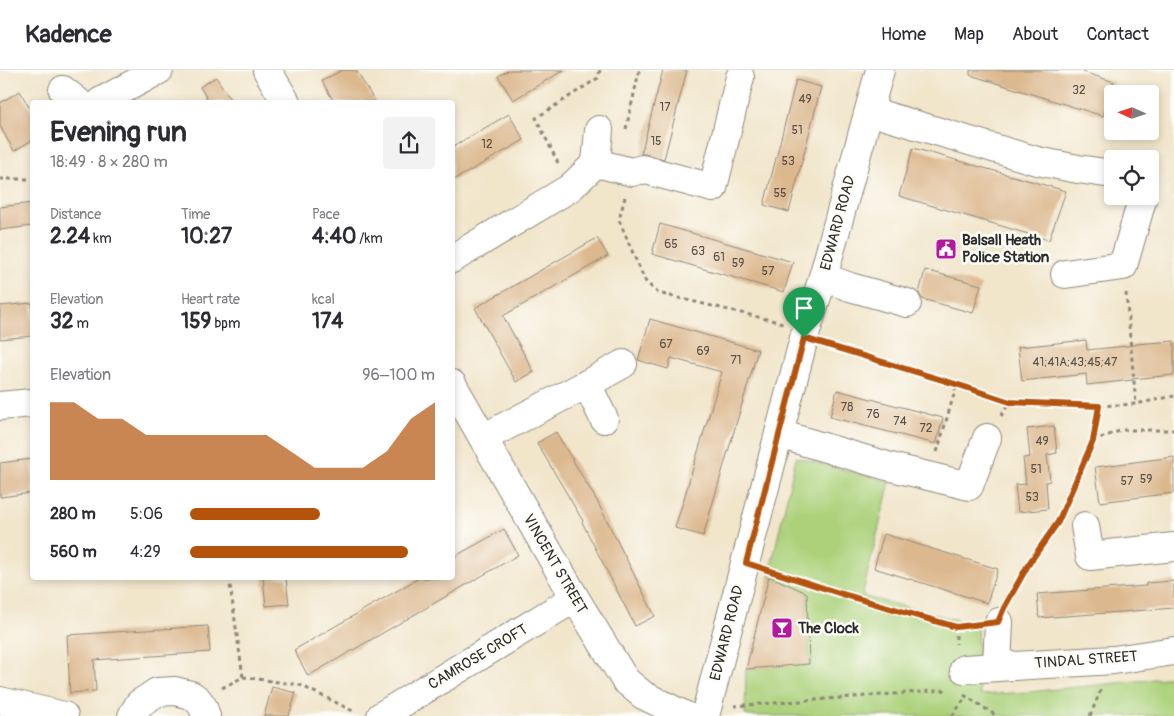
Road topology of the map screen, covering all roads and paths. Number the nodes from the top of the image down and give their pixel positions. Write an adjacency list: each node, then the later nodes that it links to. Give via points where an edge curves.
1 (159, 70): 7 (street)
2 (267, 70): 8 (street)
3 (600, 70): 16 (path, via 598,78 536,118)
4 (634, 70): 10 (path, via 639,72)
5 (880, 70): 9 (street, EDWARD ROAD)
6 (740, 77): 12 (street, via 712,188 642,169)
7 (104, 100)
8 (285, 100)
9 (869, 111): 13 (street, via 1037,161); 21 (street, EDWARD ROAD)
10 (612, 132): 11 (street)
11 (596, 163): 12 (street); 16 (street)
12 (632, 172): 23 (path, via 619,220 646,282 658,293)
13 (1104, 173)
14 (0, 179): 15 (path)
15 (30, 179)
16 (570, 188): 18 (street)
17 (1141, 205): 19 (street)
18 (455, 257)
19 (1123, 266): 20 (street); 30 (path)
20 (1065, 274)
21 (823, 276): 22 (street); 23 (street, EDWARD ROAD)
22 (907, 303)
23 (806, 334): 26 (path); 35 (street, EDWARD ROAD)
24 (623, 364): 25 (street)
25 (587, 384): 33 (street); 36 (street)
26 (957, 384): 32 (path, via 1010,402); 39 (path)
27 (455, 389): 36 (street, VINCENT STREET)
28 (1174, 396): 30 (path)
29 (30, 403): 31 (street)
30 (1136, 404): 32 (path)
31 (0, 406)
32 (1099, 406): 38 (path)
33 (604, 419)
34 (1174, 430): 38 (path, via 1122,430)
35 (779, 434): 39 (street); 43 (street, EDWARD ROAD)
36 (483, 438): 45 (street, VINCENT STREET)
37 (987, 438): 39 (street, via 968,486)
38 (1093, 441): 40 (path)
39 (929, 477)
40 (1074, 519): 42 (street, via 1090,556)
41 (1058, 522): 46 (path, via 1028,565)
42 (1174, 546)
43 (746, 563): 46 (path, via 956,627); 54 (street, EDWARD ROAD)
44 (229, 580): 49 (path)
45 (575, 598): 54 (street, VINCENT STREET, via 625,680 643,695); 58 (street, CAMROSE CROFT)
46 (998, 622): 48 (street)
47 (1174, 651): 48 (street, TINDAL STREET, via 1114,660)
48 (998, 666): 50 (street, TINDAL STREET)
49 (243, 677): 53 (path); 57 (path, via 300,685)
50 (962, 679): 51 (path); 54 (path)
51 (966, 697): 59 (path); 60 (path)
52 (0, 701): 55 (street)
53 (202, 708): 56 (street, via 191,694 158,692 138,704)
54 (700, 713)
55 (64, 716)
56 (132, 716)
57 (363, 716)
58 (381, 716)
59 (952, 716)
60 (997, 716)

